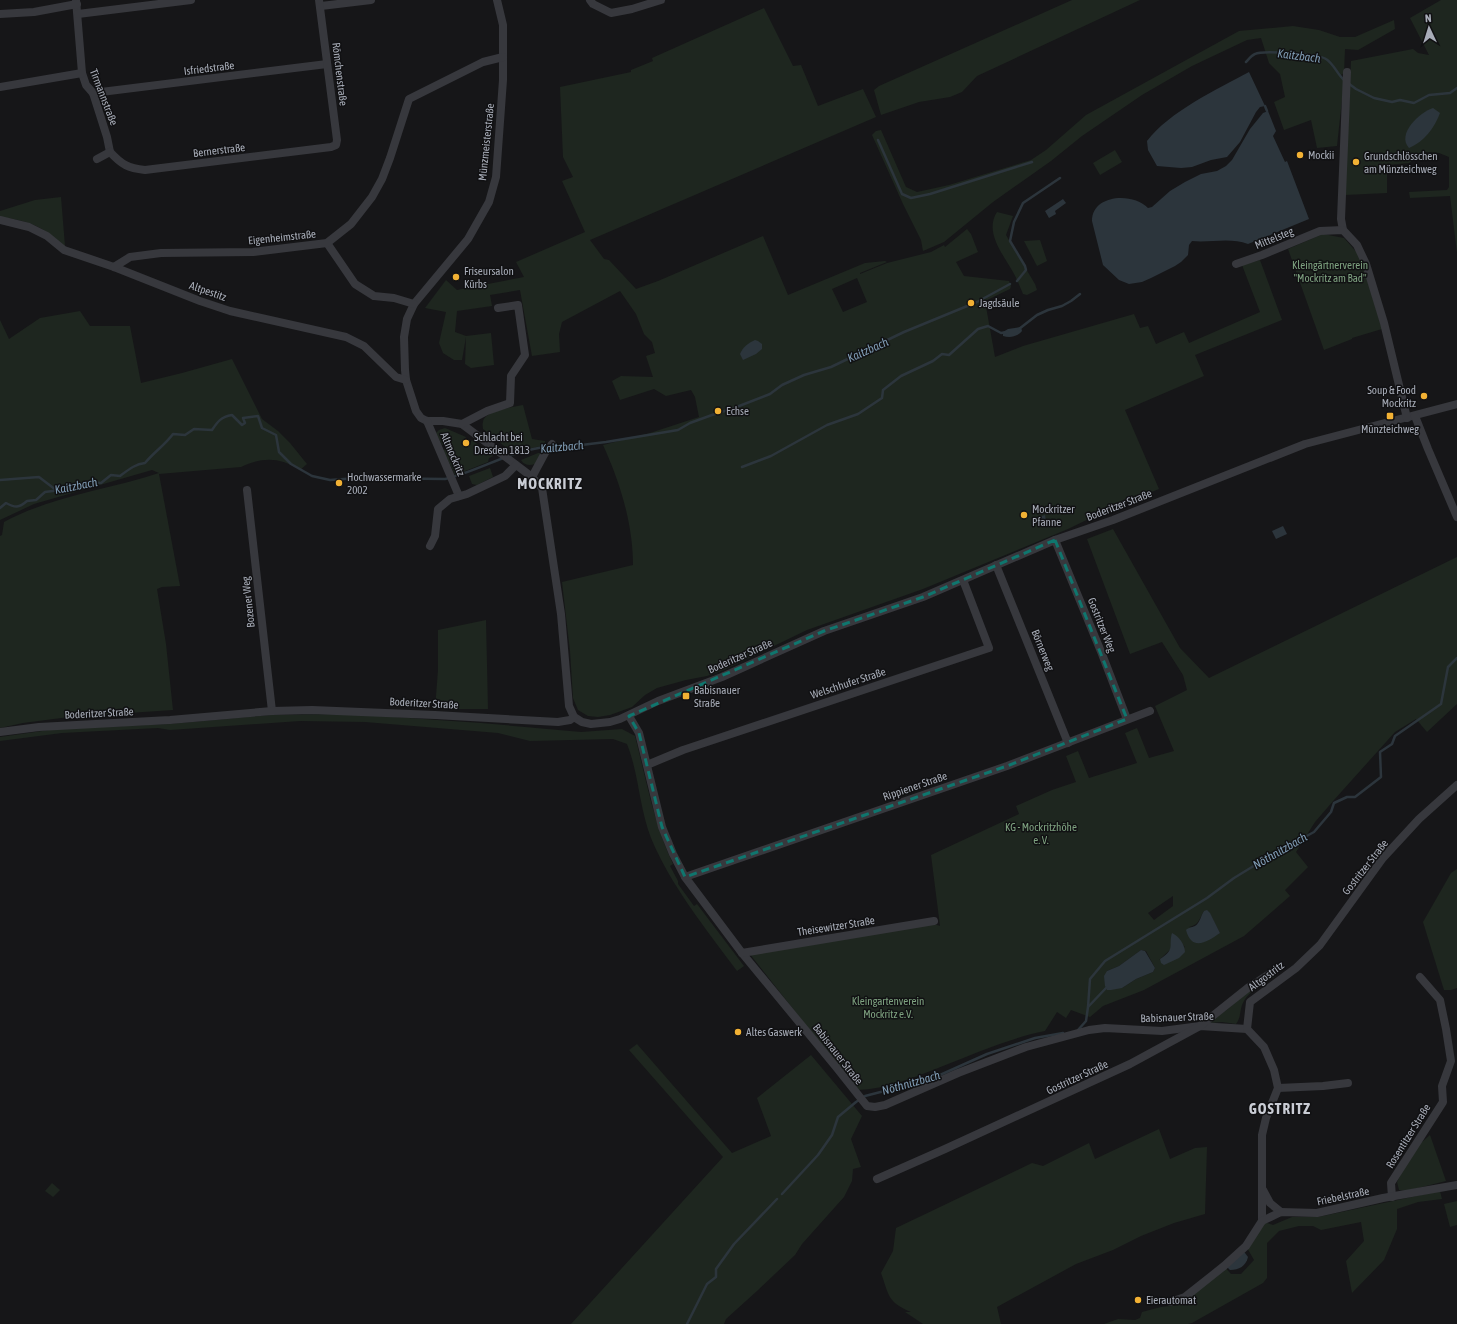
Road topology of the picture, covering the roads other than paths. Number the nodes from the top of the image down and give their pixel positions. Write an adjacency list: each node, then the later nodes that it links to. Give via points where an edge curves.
1 (191, 0): 9 (street)
2 (371, 0): 7 (street)
3 (497, 0): 10 (street, Münzmeisterstraße, via 503,25)
4 (590, 0): 5 (street, via 611,13)
5 (661, 0)
6 (76, 2): 8 (street, via 34,12); 9 (street, Tirmannstraße)
7 (320, 3): 11 (street, Römchenstraße)
8 (0, 14)
9 (78, 14): 13 (street, Tirmannstraße)
10 (503, 57): 21 (street, Eigenheimstraße, via 483,62 409,100 382,179 372,197 351,224); 24 (street, Münzmeisterstraße, via 496,177 489,202 468,239)
11 (327, 64): 15 (street, Isfriedstraße); 16 (street, Römchenstraße)
12 (1347, 72): 20 (street, via 1341,219)
13 (82, 73): 14 (street); 15 (street, Tirmannstraße, via 86,85)
14 (0, 87)
15 (93, 93): 17 (street, Tirmannstraße)
16 (336, 145): 17 (street, Bernerstraße, via 145,170 130,168 119,162)
17 (110, 152): 18 (street)
18 (97, 159)
19 (0, 220): 23 (street, Altpestitz, via 29,227 47,236 64,250)
20 (1343, 230): 22 (street, Mittelsteg, via 1320,231 1262,256); 29 (street, via 1357,245 1366,264 1384,323)
21 (327, 243): 23 (street, Eigenheimstraße, via 253,252 161,253 130,257); 24 (street, via 355,284 374,296)
22 (1236, 264)
23 (114, 267): 26 (street, Altpestitz, via 230,311 346,336 364,346 396,377)
24 (414, 304): 26 (street, Münzmeisterstraße, via 407,319 404,337)
25 (498, 308): 31 (street, Altmockritz, via 518,304 525,356 511,376 510,403)
26 (406, 380): 30 (street, Altmockritz, via 416,411)
27 (1457, 404): 28 (street, Boderitzer Straße)
28 (1415, 416): 29 (street, Boderitzer Straße); 37 (street)
29 (1407, 418): 38 (street, Boderitzer Straße, via 1305,444 1113,520)
30 (427, 421): 31 (street, Altmockritz, via 443,420); 36 (street, Altmockritz)
31 (462, 424): 33 (street, Altmockritz)
32 (550, 447): 34 (street)
33 (516, 465): 34 (street, Altmockritz); 36 (street, via 505,476)
34 (532, 477): 45 (street, Altmockritz, via 542,488 561,614 567,697)
35 (247, 490): 42 (street, Bozener Weg)
36 (459, 496): 39 (street, via 450,499 438,509 435,536)
37 (1457, 516)
38 (1055, 540): 40 (street, Boderitzer Straße); 46 (street, Gostritzer Weg)
39 (430, 546)
40 (996, 565): 41 (street, Boderitzer Straße); 48 (street, Börnerweg)
41 (963, 580): 44 (street, Boderitzer Straße, via 923,597 824,631 722,677 658,701); 49 (street, Welschhufer Straße, via 989,648 683,750)
42 (272, 711): 45 (street, Boderitzer Straße, via 435,714 558,722); 47 (street, Boderitzer Straße)
43 (1150, 711): 46 (street, Rippiener Straße)
44 (629, 716): 45 (street, Boderitzer Straße, via 591,724); 49 (street, Babisnauer Straße, via 639,733)
45 (574, 717)
46 (1127, 719): 48 (street, Rippiener Straße)
47 (0, 732)
48 (1068, 743): 51 (street, Rippiener Straße)
49 (647, 765): 51 (street, Babisnauer Straße, via 662,827)
50 (1457, 784): 54 (street, Gostritzer Straße, via 1418,819 1383,858 1320,945)
51 (685, 878): 53 (street, Babisnauer Straße)
52 (934, 921): 53 (street, Theisewitzer Straße)
53 (742, 953): 57 (street, Babisnauer Straße, via 867,1106 885,1105 1019,1049 1089,1030 1105,1028 1162,1031)
54 (1296, 968): 58 (street, Altgostritz, via 1250,1002)
55 (1274, 971): 57 (street, Gostritzer Straße, via 1249,987)
56 (1420, 977): 64 (street, Rosentitzer Straße, via 1440,1000 1451,1061 1442,1086 1442,1102 1391,1183)
57 (1200, 1026): 58 (street, Babisnauer Straße); 61 (street, Gostritzer Straße, via 1124,1068)
58 (1247, 1029): 60 (street, via 1264,1047 1274,1070)
59 (1348, 1083): 60 (street)
60 (1278, 1088): 63 (street, via 1262,1135)
61 (877, 1179)
62 (1457, 1185): 64 (street, Friebelstraße)
63 (1262, 1188): 65 (street, via 1270,1203); 66 (street)
64 (1392, 1197): 65 (street, Friebelstraße, via 1317,1213)
65 (1281, 1212): 66 (street, Friebelstraße)
66 (1262, 1221): 67 (street, via 1246,1246 1224,1266 1185,1297)
67 (1170, 1302)

